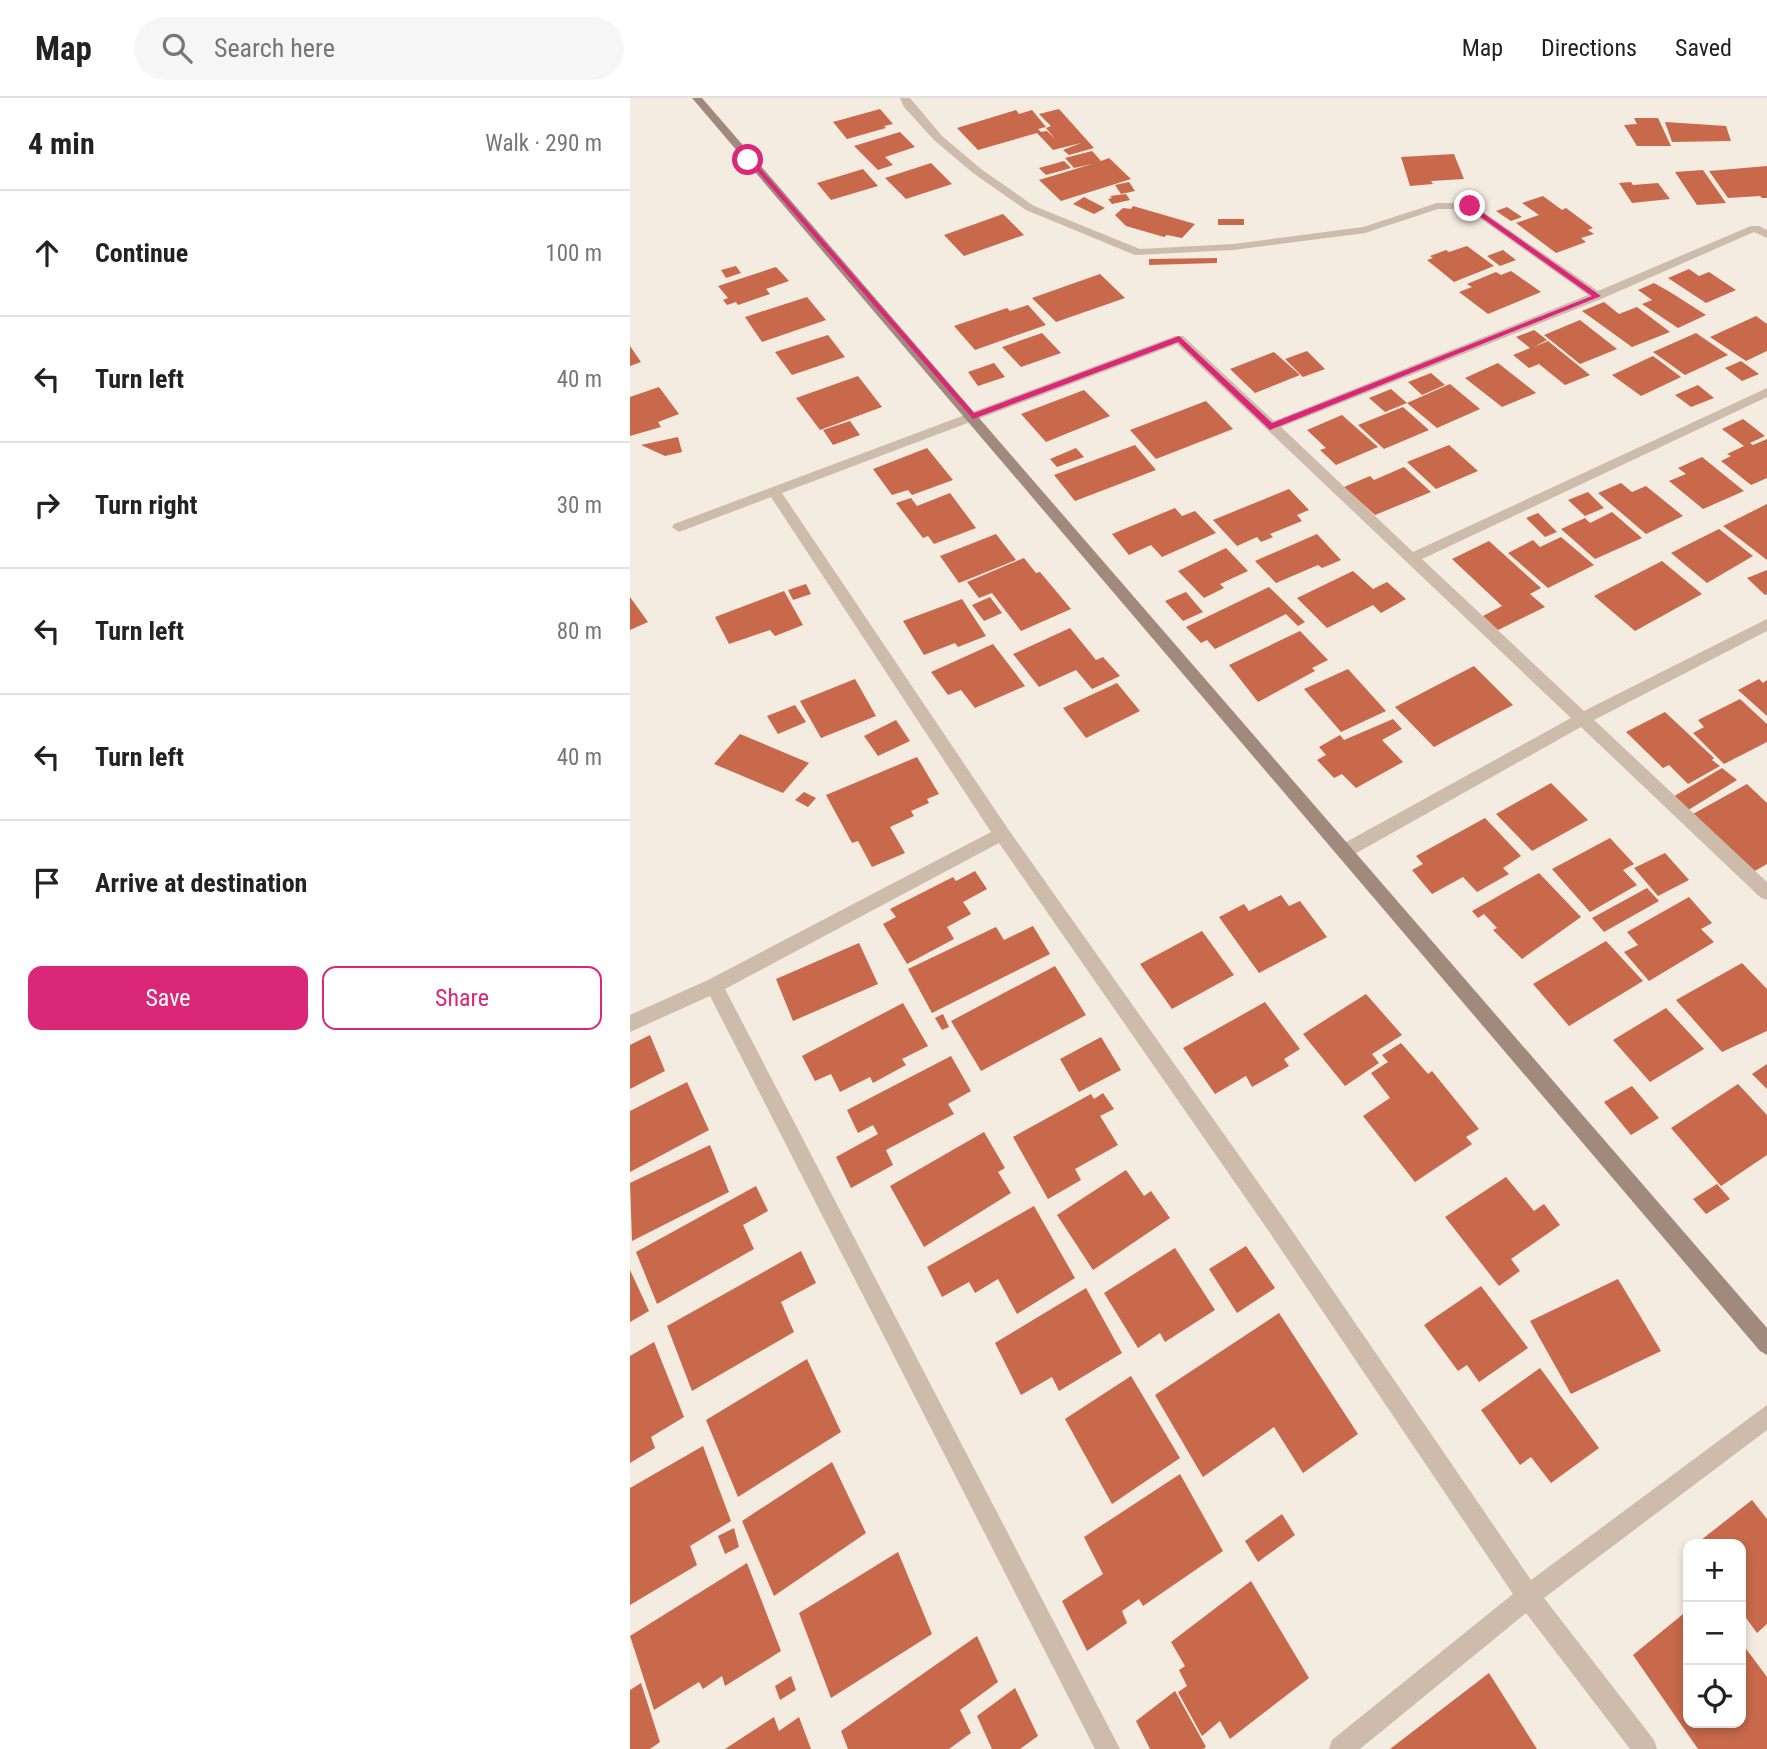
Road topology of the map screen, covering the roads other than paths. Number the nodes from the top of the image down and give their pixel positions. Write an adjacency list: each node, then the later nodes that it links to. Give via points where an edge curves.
1 (697, 98): 6 (street)
2 (905, 98): 4 (street, via 938,138 1030,208 1139,253 1233,247 1364,230 1437,206 1470,206)
3 (1767, 235): 4 (street, via 1755,228)
4 (1597, 296): 7 (street)
5 (1767, 392): 10 (street)
6 (973, 416): 7 (street, via 1179,339); 8 (street); 14 (street)
7 (1270, 427): 10 (street)
8 (774, 491): 9 (street); 13 (street)
9 (679, 527)
10 (1410, 559): 12 (street)
11 (1767, 624): 12 (street)
12 (1583, 719): 14 (street); 15 (street)
13 (1002, 834): 16 (street); 20 (street, via 1277,1226)
14 (1345, 851): 18 (street)
15 (1767, 893)
16 (714, 986): 17 (street); 21 (street)
17 (630, 1024)
18 (1767, 1344)
19 (1767, 1416): 20 (street)
20 (1528, 1596): 22 (street); 23 (street)
21 (1108, 1749)
22 (1341, 1749)
23 (1645, 1749)

